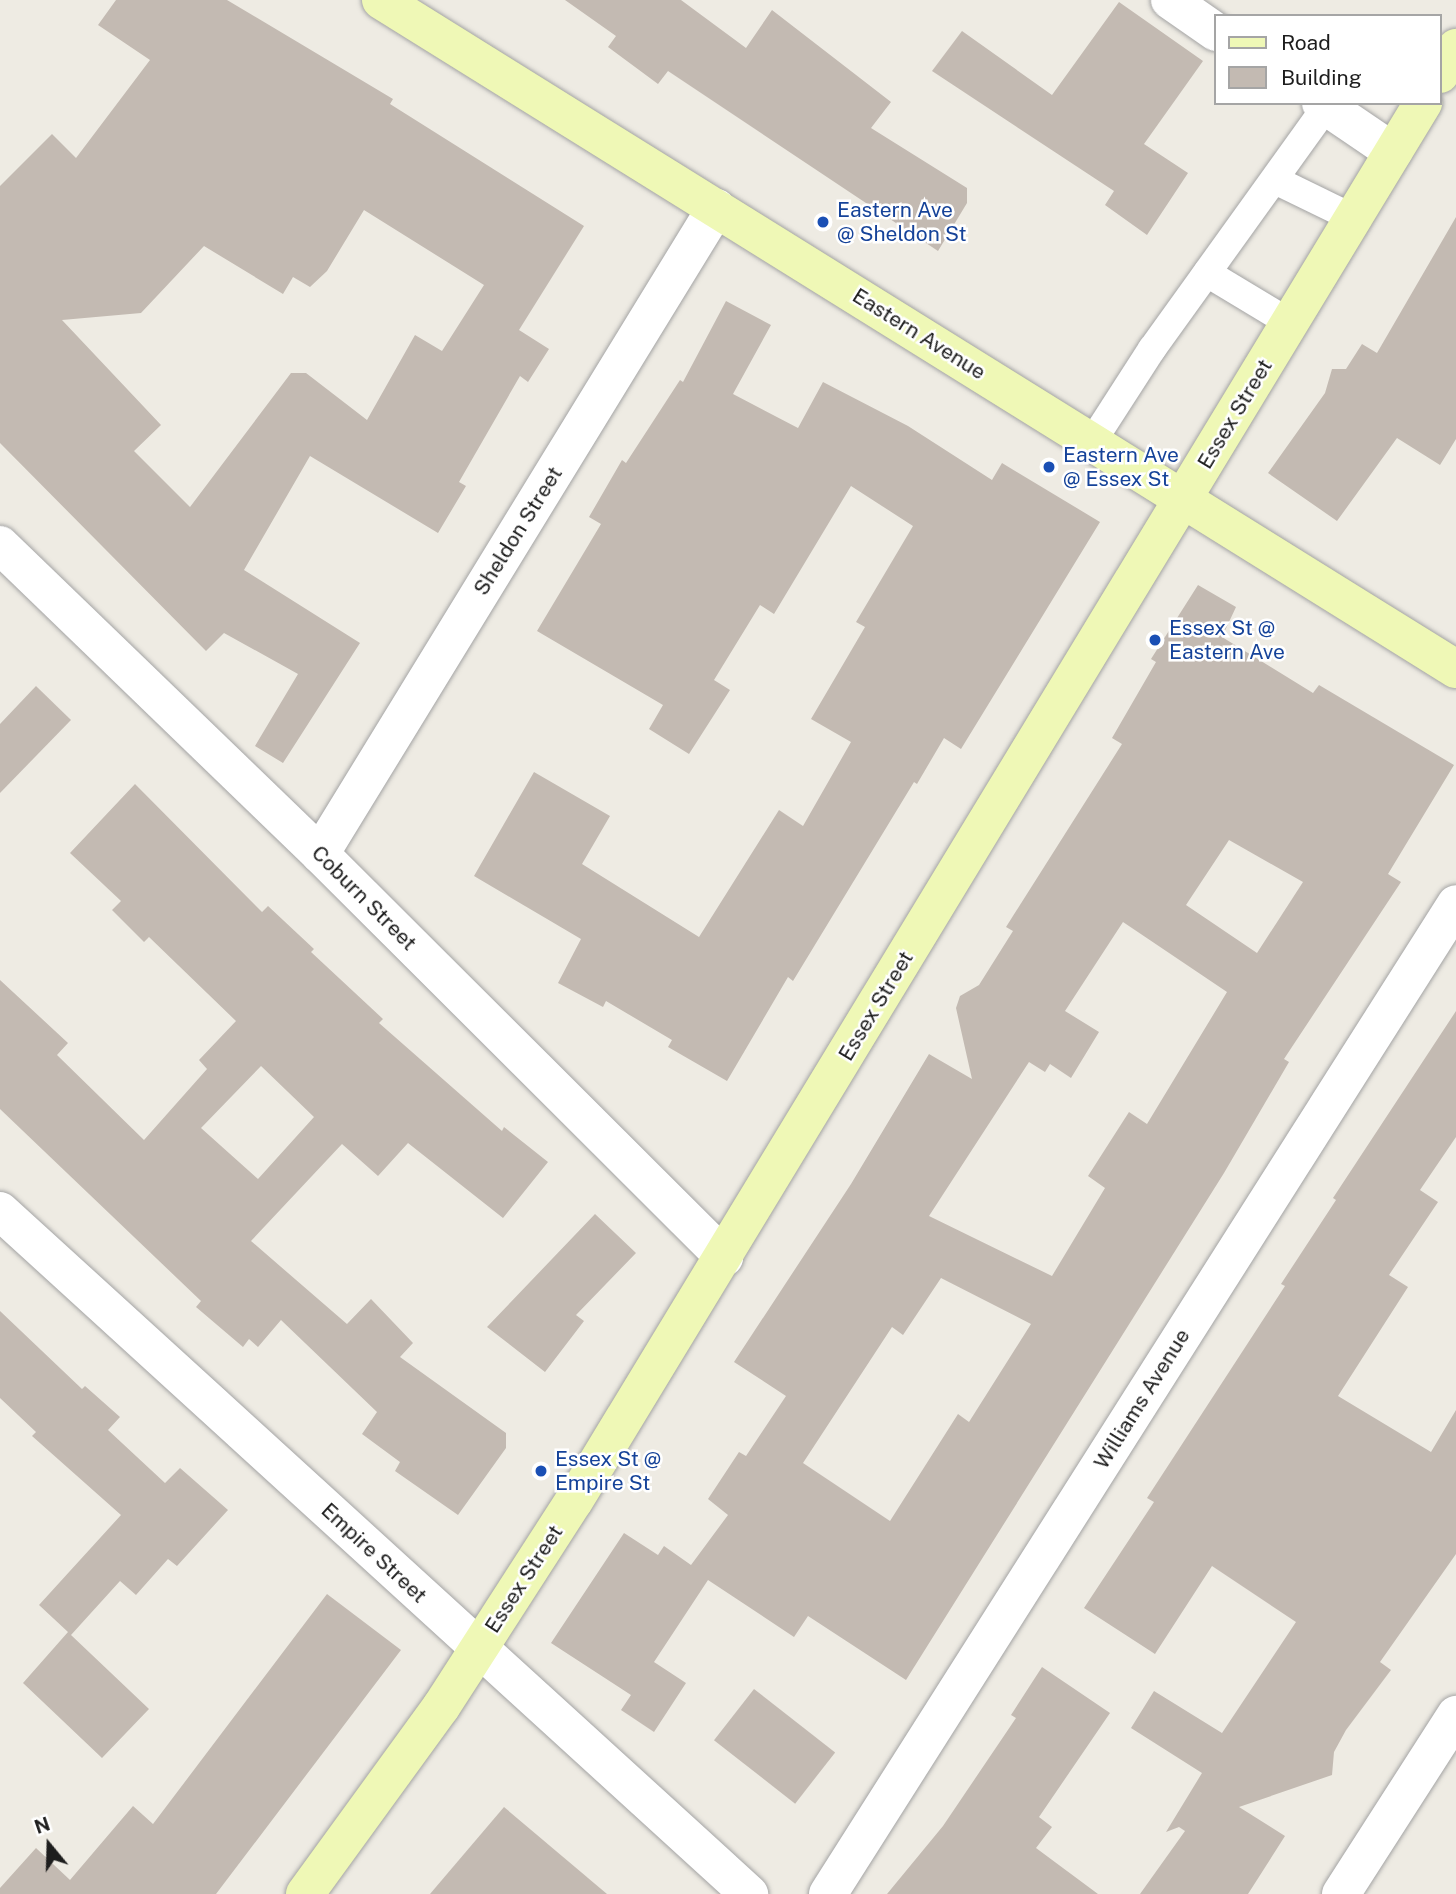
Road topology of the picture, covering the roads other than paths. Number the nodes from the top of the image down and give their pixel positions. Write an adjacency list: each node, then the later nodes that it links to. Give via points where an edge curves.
1 (381, 0): 10 (main road, Eastern Avenue)
2 (1170, 0): 3 (street)
3 (1214, 31)
4 (1456, 48): 5 (main road)
5 (1442, 71)
6 (1324, 105): 8 (street); 9 (lane)
7 (1422, 105): 8 (main road, Essex Street)
8 (1393, 152): 11 (main road, Essex Street)
9 (1275, 180): 11 (lane); 12 (lane)
10 (716, 208): 14 (main road, Eastern Avenue); 18 (street, Sheldon Street)
11 (1353, 218): 13 (main road, Essex Street)
12 (1207, 272): 13 (lane); 14 (lane)
13 (1290, 323): 15 (main road, Essex Street)
14 (1092, 442): 15 (main road, Eastern Avenue)
15 (1183, 499): 17 (main road, Eastern Avenue); 21 (main road, Essex Street)
16 (0, 545): 18 (street, Coburn Street)
17 (1456, 669)
18 (320, 854): 21 (street, Coburn Street)
19 (1456, 904): 26 (street, Williams Avenue)
20 (0, 1211): 22 (street, Empire Street)
21 (724, 1256): 22 (main road, Essex Street)
22 (478, 1649): 24 (main road, Essex Street); 25 (street, Empire Street)
23 (1456, 1715): 27 (street)
24 (305, 1894)
25 (749, 1894)
26 (828, 1894)
27 (1341, 1894)

